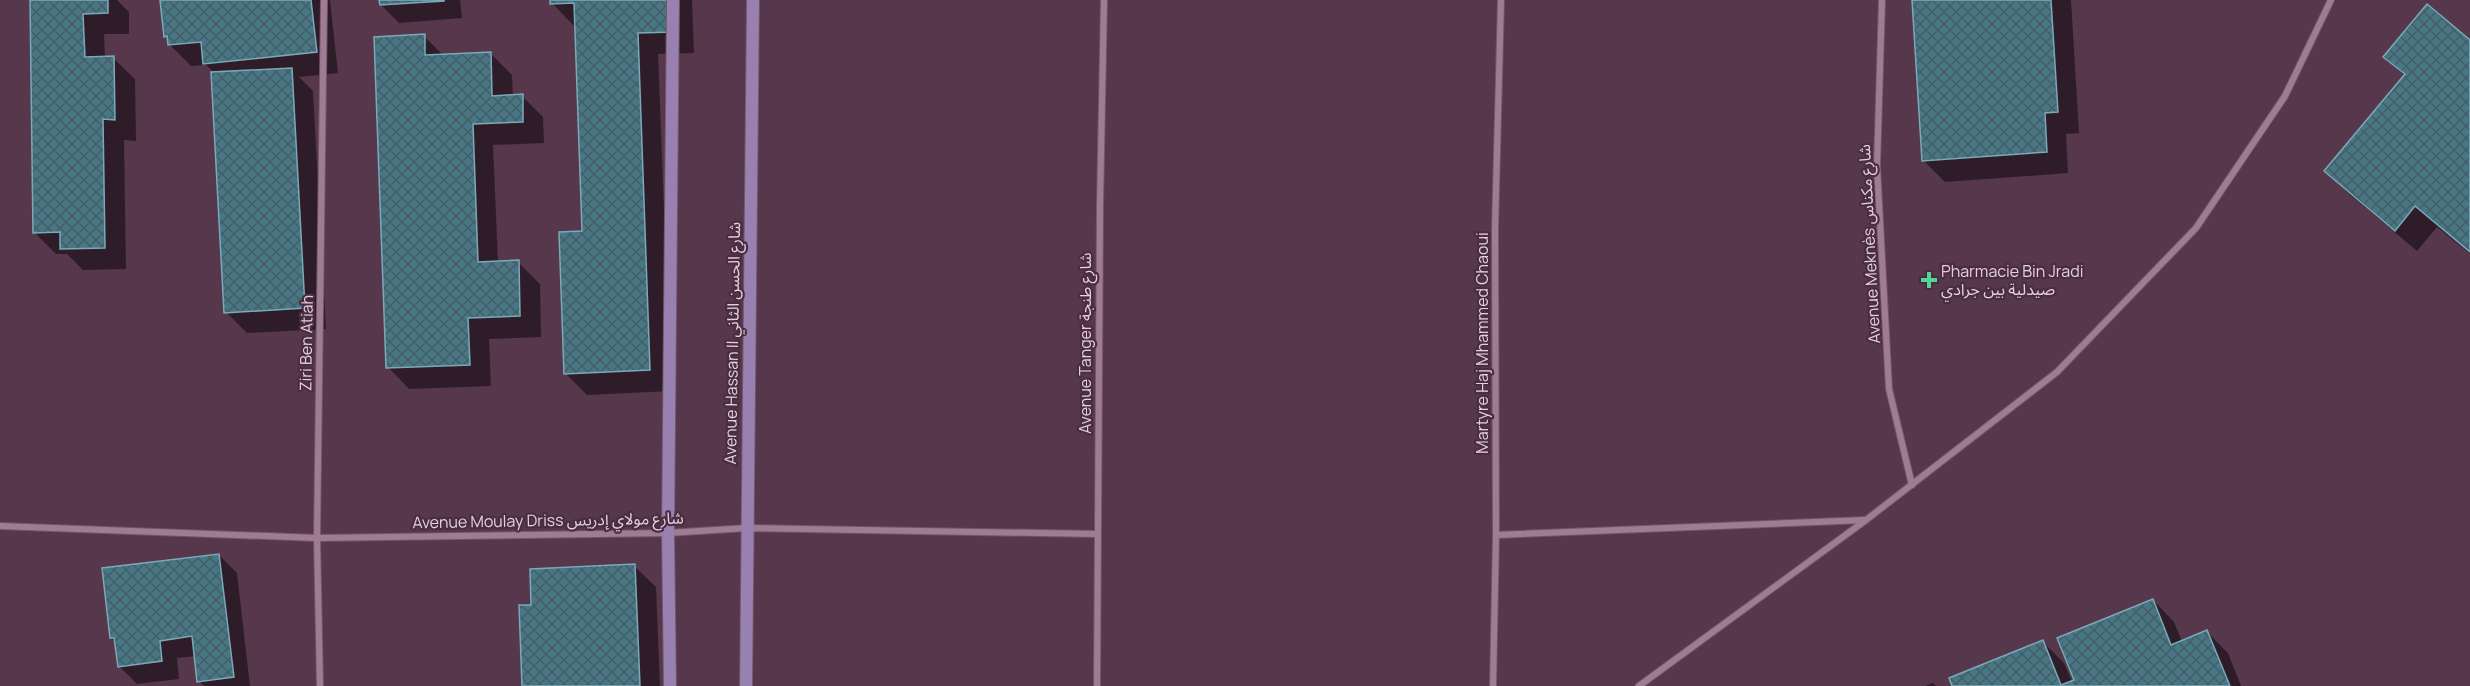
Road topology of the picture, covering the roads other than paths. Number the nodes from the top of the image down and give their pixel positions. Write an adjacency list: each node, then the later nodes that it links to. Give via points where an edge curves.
1 (324, 0): 15 (street, Ziri Ben Atiah)
2 (673, 0): 12 (street)
3 (753, 0): 11 (street, Avenue Hassan II شارع الحسن الثاني)
4 (1104, 0): 13 (street, Avenue Tanger شارع طنجة)
5 (1502, 0): 14 (street, Martyre Haj Mhammed Chaoui, via 1495,228)
6 (1882, 0): 8 (street, Avenue Meknès شارع مكناس, via 1877,166 1889,389)
7 (2331, 0): 8 (street, via 2285,96 2196,228 2057,372)
8 (1912, 485): 9 (street)
9 (1866, 520): 14 (street); 21 (street)
10 (0, 526): 15 (street, Avenue Moulay Driss شارع مولاي إدريس)
11 (747, 528): 12 (street, Avenue Moulay Driss شارع مولاي إدريس); 13 (street, Avenue Moulay Driss شارع مولاي إدريس); 18 (street, Avenue Hassan II شارع الحسن الثاني)
12 (668, 533): 15 (street, Avenue Moulay Driss شارع مولاي إدريس); 17 (street)
13 (1097, 534): 19 (street, Avenue Tanger شارع طنجة)
14 (1496, 535): 20 (street, Martyre Haj Mhammed Chaoui)
15 (316, 538): 16 (street, Ziri Ben Atiah)
16 (320, 686)
17 (670, 686)
18 (747, 686)
19 (1097, 686)
20 (1493, 686)
21 (1639, 686)

